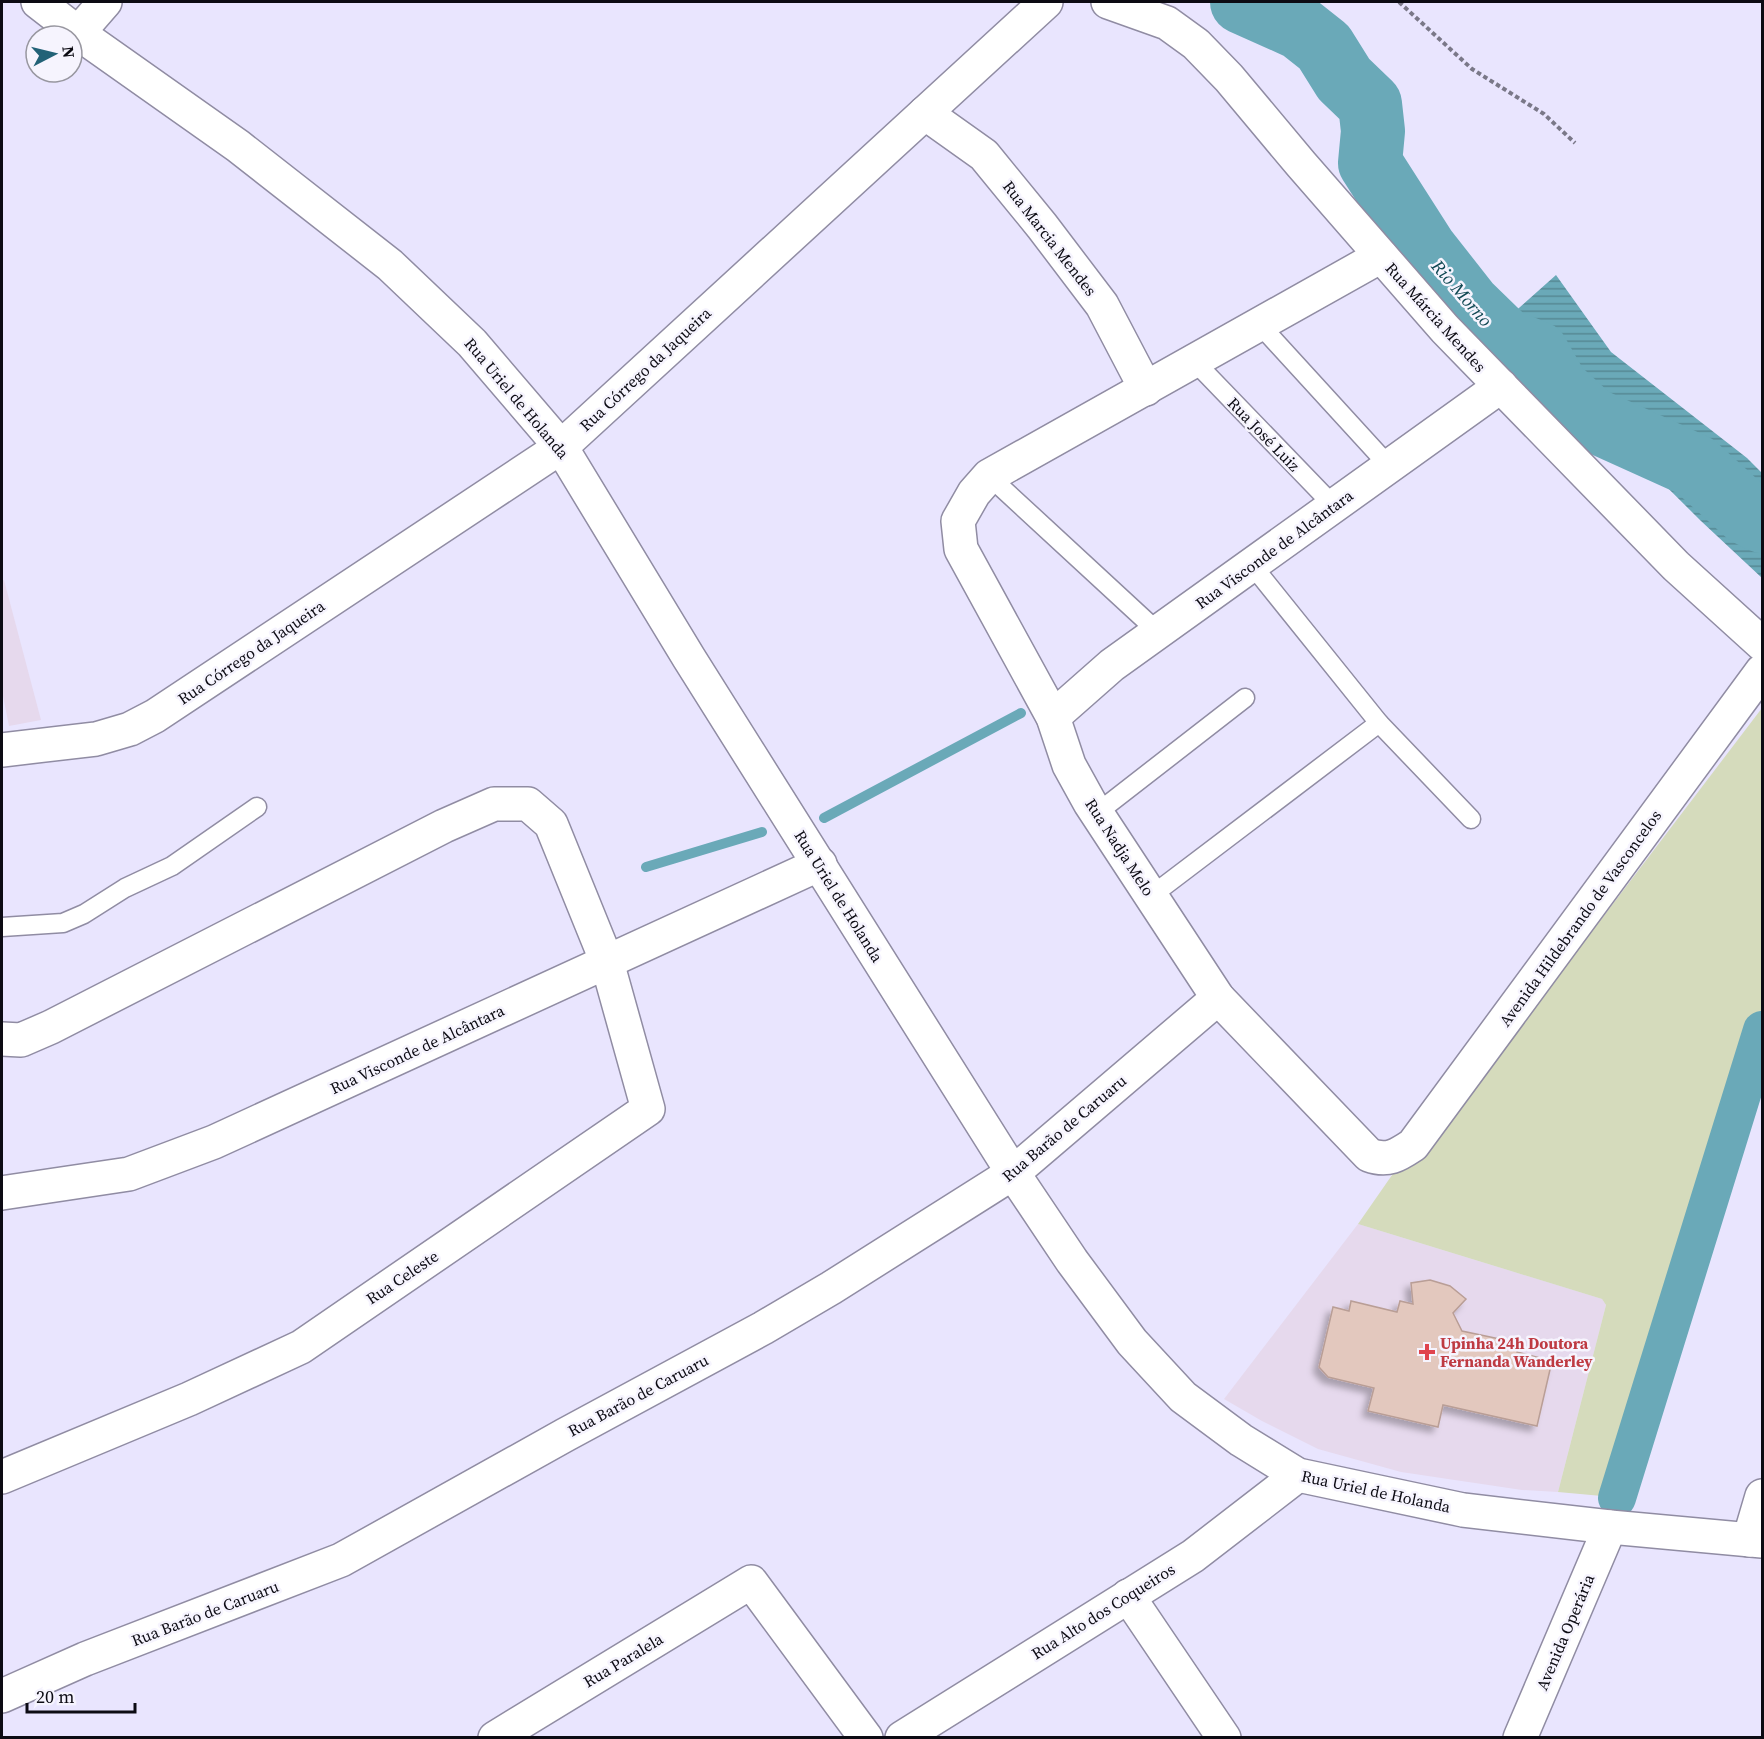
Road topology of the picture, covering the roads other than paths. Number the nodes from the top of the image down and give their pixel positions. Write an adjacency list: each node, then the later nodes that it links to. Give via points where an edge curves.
1 (38, 2): 5 (street, Rua Uriel de Holanda)
2 (105, 2): 6 (street)
3 (1046, 2): 8 (street, Rua Córrego da Jaqueira)
4 (1108, 2): 9 (street, Rua Márcia Mendes, via 1167,23 1196,44)
5 (66, 24)
6 (84, 26)
7 (84, 37): 14 (street, Rua Uriel de Holanda, via 238,146 390,265 472,343)
8 (925, 113): 13 (street, Rua Marcia Mendes, via 984,155 1042,226 1102,305); 14 (street, Rua Córrego da Jaqueira)
9 (1381, 256): 10 (street); 12 (street, Rua Márcia Mendes)
10 (1260, 325): 11 (street); 15 (lane)
11 (1195, 362): 13 (street); 17 (lane, Rua José Luiz)
12 (1501, 386): 15 (street, Rua Visconde de Alcântara); 20 (street, Rua Márcia Mendes, via 1676,566)
13 (1146, 389): 16 (street)
14 (561, 447): 25 (street, Rua Córrego da Jaqueira, via 155,716 130,729 96,739); 29 (street, Rua Uriel de Holanda)
15 (1389, 466): 17 (street, Rua Visconde de Alcântara)
16 (989, 476): 19 (lane); 23 (street, Rua Nadja Melo, via 958,521 961,549)
17 (1334, 506): 18 (street, Rua Visconde de Alcântara)
18 (1252, 565): 19 (street, Rua Visconde de Alcântara); 24 (lane)
19 (1158, 632): 23 (street, Rua Visconde de Alcântara, via 1112,665)
20 (1762, 644)
21 (1762, 671): 35 (street, Avenida Hildebrando de Vasconcelos, via 1413,1145)
22 (1245, 698): 27 (lane)
23 (1053, 717): 27 (street, Rua Nadja Melo, via 1069,765)
24 (1379, 723): 28 (lane); 30 (lane)
25 (2, 750)
26 (257, 807): 31 (lane, via 172,867 125,888 84,914 63,923)
27 (1097, 813): 30 (street, Rua Nadja Melo)
28 (1471, 819)
29 (820, 864): 32 (street, Rua Visconde de Alcântara); 36 (street, Rua Uriel de Holanda)
30 (1151, 896): 33 (street, Rua Nadja Melo)
31 (2, 927)
32 (606, 962): 34 (street, via 551,824 528,804 494,804 51,1027 21,1040); 37 (street, Rua Visconde de Alcântara, via 214,1142 160,1163 129,1174); 39 (street, Rua Celeste, via 648,1109 301,1347 189,1399)
33 (1218, 998): 35 (street, Rua Nadja Melo, via 1370,1155); 36 (street, Rua Barão de Caruaru)
34 (2, 1039)
35 (1392, 1159)
36 (1013, 1173): 38 (street, Rua Uriel de Holanda, via 1132,1342 1183,1397 1241,1440); 44 (street, Rua Barão de Caruaru, via 763,1328 341,1560 85,1659)
37 (2, 1193)
38 (1298, 1475): 41 (street, Rua Uriel de Holanda, via 1463,1510); 43 (street, Rua Alto dos Coqueiros, via 1193,1556)
39 (2, 1477)
40 (1762, 1496): 42 (street)
41 (1610, 1527): 42 (street, Rua Uriel de Holanda); 49 (street, Avenida Operária)
42 (1756, 1540)
43 (1128, 1596): 47 (street, Rua Alto dos Coqueiros); 48 (street)
44 (2, 1696)
45 (495, 1737): 46 (street, Rua Paralela, via 752,1582)
46 (866, 1737)
47 (902, 1737)
48 (1224, 1737)
49 (1520, 1737)

